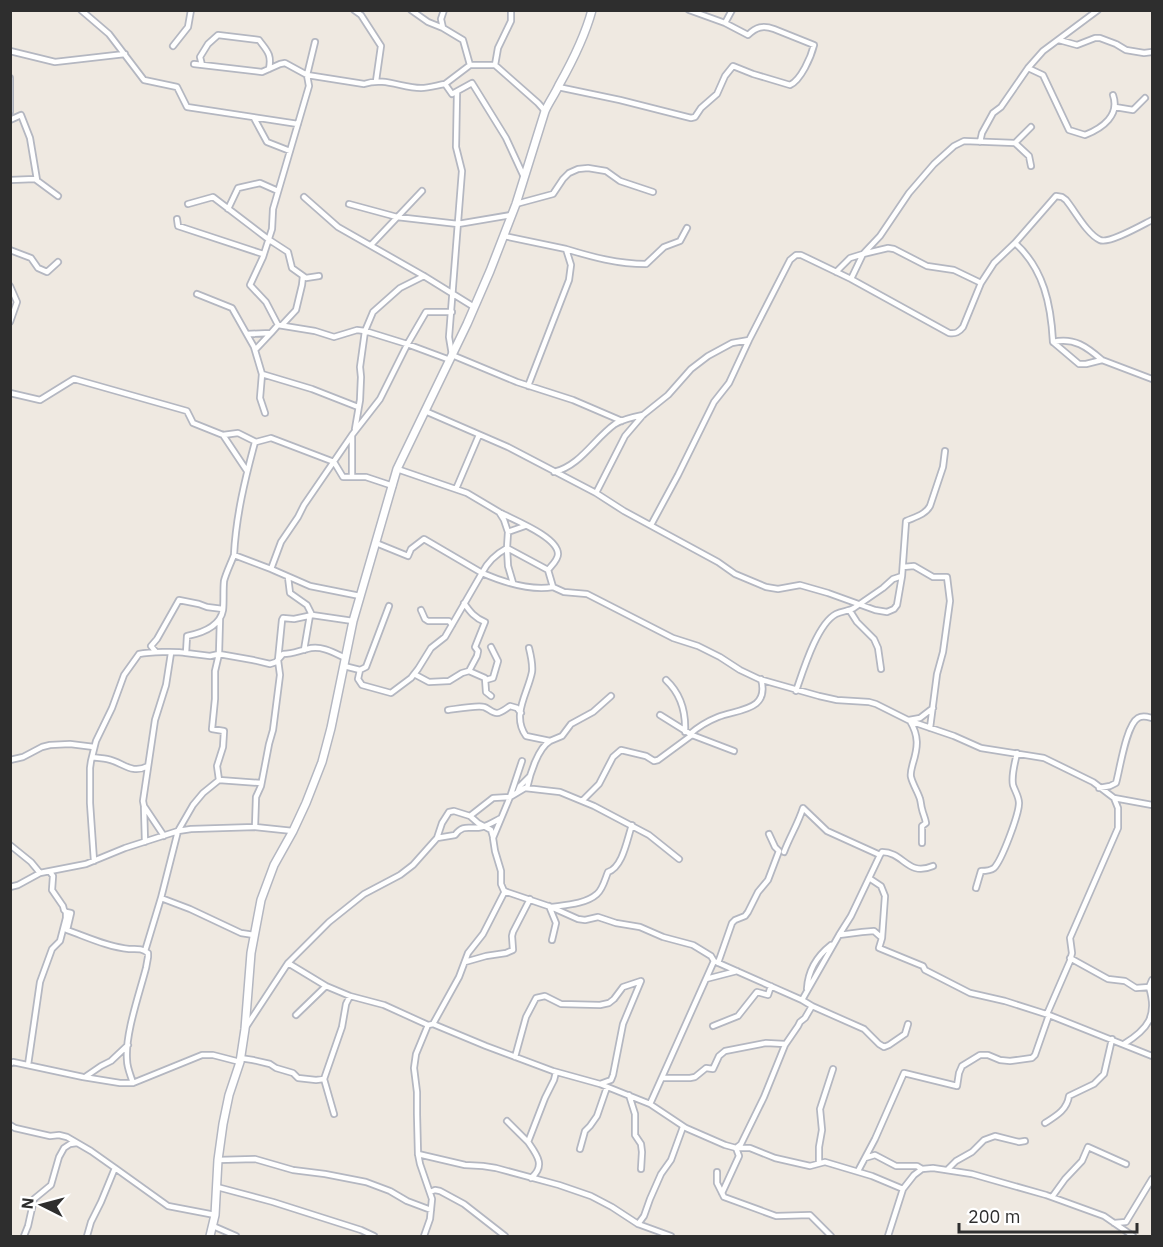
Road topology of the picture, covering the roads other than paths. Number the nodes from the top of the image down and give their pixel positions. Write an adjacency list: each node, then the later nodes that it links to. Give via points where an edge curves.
1 (81, 10): 18 (street)
2 (191, 10): 15 (street, via 188,27)
3 (354, 10): 27 (street, via 381,46)
4 (411, 10): 12 (street)
5 (444, 10): 12 (street)
6 (511, 10): 21 (street, via 511,21)
7 (592, 10): 29 (street)
8 (689, 10): 11 (street)
9 (732, 10): 11 (street)
10 (1098, 10): 13 (street)
11 (725, 23): 29 (street, via 748,36 757,28 767,27 814,45 812,54 790,85 733,66 717,94 691,118)
12 (443, 28): 22 (street, via 463,40)
13 (1059, 40): 17 (street, via 1077,45 1100,38 1126,50); 23 (street)
14 (315, 42): 25 (street)
15 (173, 46)
16 (10, 51): 18 (street, via 55,62)
17 (1152, 52)
18 (125, 54): 36 (street, via 144,80 177,87 187,107)
19 (194, 64): 20 (street)
20 (202, 65): 24 (street, via 262,72); 24 (street, via 200,57 218,35 258,40 271,59)
21 (495, 65): 22 (street); 34 (street)
22 (470, 66): 28 (street)
23 (1028, 68): 33 (street, via 1043,75 1070,130 1085,135 1093,132 1107,121); 40 (street, via 993,113)
24 (269, 69): 25 (street, via 285,63)
25 (307, 75): 27 (street, via 364,84); 38 (street, via 309,86)
26 (10, 78): 35 (street)
27 (376, 81): 28 (street, via 422,88)
28 (445, 84): 30 (street, via 453,94)
29 (558, 87): 34 (street)
30 (457, 92): 44 (street, via 472,83 476,88); 60 (street, via 456,147 462,171)
31 (1113, 95): 33 (street)
32 (1145, 98): 33 (street, via 1132,110)
33 (1115, 107)
34 (545, 111): 44 (street)
35 (10, 112)
36 (254, 118): 38 (street); 42 (street, via 267,142)
37 (10, 120): 46 (street, via 21,115 30,138)
38 (298, 124): 42 (street)
39 (1031, 127): 41 (street)
40 (980, 142): 41 (street); 69 (street, via 964,141 945,154 909,193)
41 (1015, 143): 43 (street, via 1029,156)
42 (290, 151): 47 (street)
43 (1031, 166)
44 (524, 177): 54 (street)
45 (10, 180): 46 (street)
46 (37, 180): 50 (street)
47 (278, 190): 55 (street, via 260,183 238,188); 63 (street)
48 (422, 191): 57 (street)
49 (653, 192): 54 (street, via 620,181 606,171 588,168 569,173 553,194)
50 (58, 196)
51 (304, 197): 65 (street, via 338,227)
52 (188, 204): 55 (street, via 213,196)
53 (349, 204): 57 (street)
54 (516, 204): 56 (street)
55 (228, 209): 63 (street)
56 (512, 215): 60 (street); 62 (street)
57 (397, 217): 60 (street); 65 (street)
58 (177, 219): 68 (street, via 178,226)
59 (1152, 220): 64 (street, via 1101,240 1066,200 1056,196)
60 (458, 224): 79 (street)
61 (687, 228): 66 (street, via 680,241 664,247 646,264 605,261)
62 (504, 236): 66 (street); 80 (street)
63 (268, 239): 68 (street); 72 (street, via 288,252 292,268)
64 (1015, 243): 76 (street, via 994,263); 88 (street, via 1042,280 1050,306)
65 (370, 245): 74 (street)
66 (566, 249): 95 (street, via 570,280)
67 (10, 250): 70 (street, via 31,258 47,272)
68 (263, 254): 83 (street, via 250,285)
69 (863, 254): 71 (street, via 850,258); 75 (street); 76 (street, via 894,249 927,266 954,270)
70 (58, 262)
71 (836, 272): 75 (street); 87 (street, via 801,255 793,257)
72 (303, 276): 73 (street); 83 (street, via 296,310)
73 (320, 276)
74 (424, 276): 79 (street); 84 (street, via 400,288 373,312)
75 (850, 279): 76 (street, via 950,333 960,332)
76 (981, 283)
77 (10, 286): 82 (street, via 17,302)
78 (197, 294): 86 (street, via 232,308)
79 (453, 295): 80 (street); 81 (street)
80 (474, 308): 91 (street)
81 (452, 312): 89 (street, via 426,312); 91 (street)
82 (10, 322)
83 (280, 325): 84 (street, via 334,337); 85 (street)
84 (365, 331): 89 (street); 97 (street)
85 (271, 333): 86 (street); 90 (street)
86 (247, 334): 90 (street)
87 (749, 340): 100 (street, via 732,343 708,356); 119 (street)
88 (1053, 342): 92 (street, via 1072,341); 92 (street, via 1079,364)
89 (407, 344): 91 (street); 103 (street, via 380,399)
90 (255, 350): 93 (street)
91 (451, 357): 95 (street); 98 (street)
92 (1102, 360): 94 (street)
93 (262, 374): 97 (street); 99 (street, via 260,398)
94 (1152, 379)
95 (528, 386): 101 (street)
96 (10, 393): 102 (street, via 40,400 74,380 187,411 193,423)
97 (358, 407): 103 (street)
98 (425, 411): 104 (street); 108 (street)
99 (265, 413)
100 (643, 415): 101 (street); 116 (street, via 625,436)
101 (622, 421): 111 (street, via 569,465)
102 (223, 435): 105 (street, via 238,433); 110 (street)
103 (352, 435): 107 (street); 112 (street)
104 (479, 435): 111 (street); 115 (street)
105 (255, 442): 107 (street, via 271,438); 110 (street)
106 (945, 451): 124 (street, via 944,467 930,506 906,521)
107 (334, 462): 109 (street); 113 (street)
108 (397, 469): 114 (street); 115 (street)
109 (328, 470): 113 (street); 125 (street, via 281,542)
110 (247, 471): 123 (street)
111 (554, 472): 116 (street)
112 (352, 476): 113 (street); 114 (street)
113 (344, 477)
114 (393, 486): 121 (street)
115 (456, 489): 117 (street)
116 (596, 493): 119 (street)
117 (499, 512): 118 (street); 120 (street)
118 (525, 525): 120 (street); 126 (street, via 556,546 557,560)
119 (651, 525): 134 (street, via 758,584 778,589 800,585)
120 (508, 532): 122 (street)
121 (376, 543): 127 (street, via 408,556 424,539); 132 (street)
122 (507, 548): 126 (street); 127 (street, via 496,554); 130 (street)
123 (234, 555): 125 (street); 136 (street, via 224,580)
124 (903, 567): 128 (street); 162 (street, via 914,566 933,577 947,577 950,601)
125 (270, 569): 129 (street)
126 (548, 570): 131 (street)
127 (482, 573): 130 (street); 133 (street)
128 (902, 576): 134 (street); 134 (street, via 894,609 886,612)
129 (288, 577): 132 (street, via 310,586); 139 (street, via 290,593 307,605)
130 (513, 583): 131 (street, via 530,588)
131 (553, 587): 156 (street, via 587,594)
132 (360, 596): 141 (street)
133 (464, 603): 142 (street); 154 (street, via 485,622)
134 (860, 604): 138 (street)
135 (389, 606): 153 (street, via 366,668)
136 (223, 609): 140 (street); 146 (street, via 179,600 151,646)
137 (421, 609): 142 (street, via 428,621)
138 (849, 611): 152 (street, via 874,639); 159 (street, via 837,614 822,629)
139 (310, 614): 141 (street); 145 (street); 150 (street, via 283,618)
140 (220, 618): 148 (street, via 200,634 187,636); 149 (street)
141 (353, 621): 151 (street)
142 (452, 624): 155 (street)
143 (491, 647): 157 (street, via 498,661 493,678)
144 (529, 648): 164 (street, via 531,674)
145 (304, 650): 150 (street, via 283,654); 151 (street, via 330,650)
146 (156, 652): 147 (street); 171 (street, via 139,654 124,675)
147 (171, 653): 148 (street); 177 (street)
148 (186, 653): 149 (street)
149 (219, 654): 150 (street, via 270,664); 179 (street, via 212,729 224,731 217,766)
150 (278, 660): 180 (street, via 280,675 273,730)
151 (344, 662): 153 (street); 195 (street, via 322,762)
152 (881, 669)
153 (360, 670): 155 (street, via 358,679 362,685 391,693)
154 (469, 671): 155 (street, via 449,681 429,682); 157 (street)
155 (414, 674)
156 (761, 679): 159 (street); 169 (street, via 762,693 757,703 719,717)
157 (486, 680): 160 (street, via 486,692)
158 (666, 680): 169 (street, via 675,688 684,709)
159 (796, 691): 167 (street, via 869,702)
160 (491, 696)
161 (611, 696): 170 (street, via 571,724 562,736)
162 (933, 708): 167 (street); 168 (street)
163 (448, 710): 164 (street, via 479,706 498,713 510,706)
164 (520, 713): 170 (street, via 526,736)
165 (660, 716): 169 (street)
166 (1152, 718): 182 (street, via 1137,718 1132,724 1116,783)
167 (909, 721): 168 (street); 201 (street, via 917,738 911,778 926,818)
168 (930, 728): 173 (street, via 981,748)
169 (689, 734): 172 (street); 186 (street, via 654,761 621,750 613,757 602,780)
170 (550, 741): 178 (street, via 542,749)
171 (94, 747): 174 (street); 175 (street, via 50,745)
172 (734, 751)
173 (1017, 753): 182 (street, via 1044,758); 212 (street, via 1012,778 1018,810 999,860 989,871 981,871)
174 (92, 757): 177 (street, via 129,768); 206 (street)
175 (10, 760)
176 (522, 761): 184 (street)
177 (148, 766): 188 (street)
178 (530, 777): 181 (street); 183 (street)
179 (219, 780): 180 (street); 194 (street, via 193,805)
180 (261, 783): 193 (street, via 256,797)
181 (527, 788): 183 (street); 186 (street, via 560,792)
182 (1100, 788): 185 (street)
183 (518, 791): 184 (street)
184 (510, 797): 189 (street, via 493,798); 190 (street)
185 (1114, 798): 187 (street); 223 (street, via 1118,828 1070,938)
186 (582, 801): 191 (street)
187 (1152, 806)
188 (144, 807): 197 (street); 200 (street)
189 (470, 816): 192 (street); 199 (street, via 449,812)
190 (501, 818): 192 (street); 198 (street)
191 (632, 825): 205 (street); 216 (street, via 619,863 608,872 597,894)
192 (484, 826): 198 (street); 199 (street, via 465,827 455,835)
193 (255, 827): 194 (street); 195 (street)
194 (178, 831): 197 (street); 214 (street)
195 (293, 831): 218 (street, via 267,883)
196 (769, 834): 225 (street, via 778,856 748,912 732,923)
197 (164, 836): 200 (street)
198 (493, 837): 213 (street, via 501,887)
199 (437, 838): 226 (street, via 413,865 364,894)
200 (145, 842): 206 (street)
201 (922, 843)
202 (10, 845): 209 (street)
203 (784, 852): 204 (street, via 803,808 827,831)
204 (880, 855): 207 (street, via 891,853 917,869); 210 (street)
205 (679, 859)
206 (94, 861): 208 (street)
207 (933, 866)
208 (50, 872): 209 (street); 217 (street, via 52,890)
209 (40, 873): 211 (street)
210 (869, 878): 219 (street); 220 (street, via 881,886 885,896)
211 (10, 887)
212 (976, 888)
213 (505, 891): 215 (street); 224 (street)
214 (161, 898): 218 (street); 222 (street)
215 (530, 899): 216 (street); 224 (street, via 513,932 513,950)
216 (550, 906): 221 (street, via 556,923); 225 (street, via 578,919 598,917 640,927 693,945)
217 (66, 912): 222 (street, via 71,913 67,930 107,945); 251 (street, via 60,941 52,949 40,981)
218 (254, 935): 242 (street)
219 (839, 935): 220 (street, via 874,931); 234 (street)
220 (882, 938): 238 (street, via 879,948 923,966 970,993)
221 (552, 940)
222 (146, 951): 244 (street, via 148,957)
223 (1070, 958): 232 (street, via 1108,979 1125,981 1136,988); 238 (street)
224 (465, 962): 240 (street)
225 (716, 962): 227 (street); 228 (street)
226 (288, 963): 230 (street); 242 (street)
227 (737, 971): 228 (street); 231 (street)
228 (706, 979): 255 (street)
229 (1152, 980): 232 (street)
230 (326, 986): 233 (street); 237 (street)
231 (771, 986): 234 (street); 241 (street, via 768,996 757,993 738,1016)
232 (1149, 987): 236 (street)
233 (350, 996): 240 (street, via 384,1005); 256 (street)
234 (802, 1000): 235 (street)
235 (812, 1006): 239 (street, via 864,1029 884,1047 905,1034); 245 (street)
236 (1152, 1010): 246 (street, via 1145,1029)
237 (296, 1015)
238 (1048, 1015): 243 (street); 273 (street, via 1032,1058 1010,1061 980,1055 963,1066 957,1086 904,1073)
239 (908, 1024)
240 (430, 1025): 248 (street); 272 (street, via 416,1054 414,1068)
241 (713, 1026)
242 (244, 1029): 249 (street)
243 (1112, 1039): 246 (street); 264 (street, via 1104,1074 1094,1084 1069,1096 1065,1108)
244 (128, 1044): 254 (street, via 111,1061); 257 (street, via 127,1061)
245 (785, 1044): 255 (street, via 765,1043 725,1051 713,1069 706,1068 695,1077); 270 (street, via 764,1097)
246 (1124, 1044): 247 (street)
247 (1152, 1056)
248 (515, 1057): 253 (street); 258 (street, via 526,1017 536,998 545,996 561,1004 600,1005 614,999 622,987 640,981 623,1024 613,1075)
249 (240, 1060): 256 (street, via 254,1059 298,1078); 257 (street, via 202,1055); 274 (street, via 226,1106)
250 (10, 1064): 251 (street)
251 (28, 1065): 254 (street)
252 (833, 1069): 275 (street, via 820,1109)
253 (556, 1072): 258 (street); 268 (street)
254 (85, 1077): 257 (street)
255 (662, 1078): 261 (street)
256 (324, 1079): 262 (street)
257 (133, 1083)
258 (600, 1084): 259 (street)
259 (607, 1087): 260 (street); 271 (street)
260 (629, 1095): 261 (street); 278 (street, via 635,1114 635,1135 641,1144)
261 (650, 1104): 266 (street)
262 (334, 1114)
263 (507, 1121): 268 (street)
264 (1045, 1123)
265 (10, 1125): 269 (street)
266 (683, 1127): 270 (street); 293 (street, via 671,1160)
267 (1025, 1141): 280 (street, via 995,1136 984,1140)
268 (528, 1142): 283 (street, via 540,1164)
269 (79, 1143): 277 (street); 295 (street, via 64,1148 51,1185 34,1199)
270 (736, 1148): 275 (street, via 750,1148 810,1166); 288 (street, via 739,1156)
271 (580, 1149)
272 (418, 1154): 283 (street); 287 (street)
273 (865, 1158): 279 (street, via 875,1155 896,1166); 281 (street)
274 (218, 1160): 285 (street); 290 (street, via 255,1159 293,1170 366,1182)
275 (819, 1162): 281 (street)
276 (1126, 1164): 289 (street, via 1088,1147 1082,1161)
277 (115, 1168): 291 (street, via 168,1206); 296 (street)
278 (641, 1169)
279 (922, 1169): 280 (street); 286 (street)
280 (948, 1169): 289 (street)
281 (858, 1171): 286 (street)
282 (717, 1172): 288 (street)
283 (531, 1178): 293 (street, via 591,1196)
284 (1152, 1179): 292 (street, via 1126,1222)
285 (216, 1187): 291 (street); 299 (street)
286 (903, 1189): 304 (street)
287 (430, 1192): 290 (street); 301 (street, via 440,1191 464,1204)
288 (722, 1193): 303 (street, via 776,1216 810,1215)
289 (1052, 1197): 292 (street)
290 (431, 1210): 300 (street)
291 (214, 1215): 294 (street)
292 (1114, 1223): 305 (street)
293 (638, 1224): 302 (street)
294 (213, 1226): 297 (street); 298 (street)
295 (24, 1236)
296 (87, 1236)
297 (210, 1236)
298 (236, 1236)
299 (374, 1236)
300 (424, 1236)
301 (505, 1236)
302 (671, 1236)
303 (831, 1236)
304 (888, 1236)
305 (1133, 1236)

